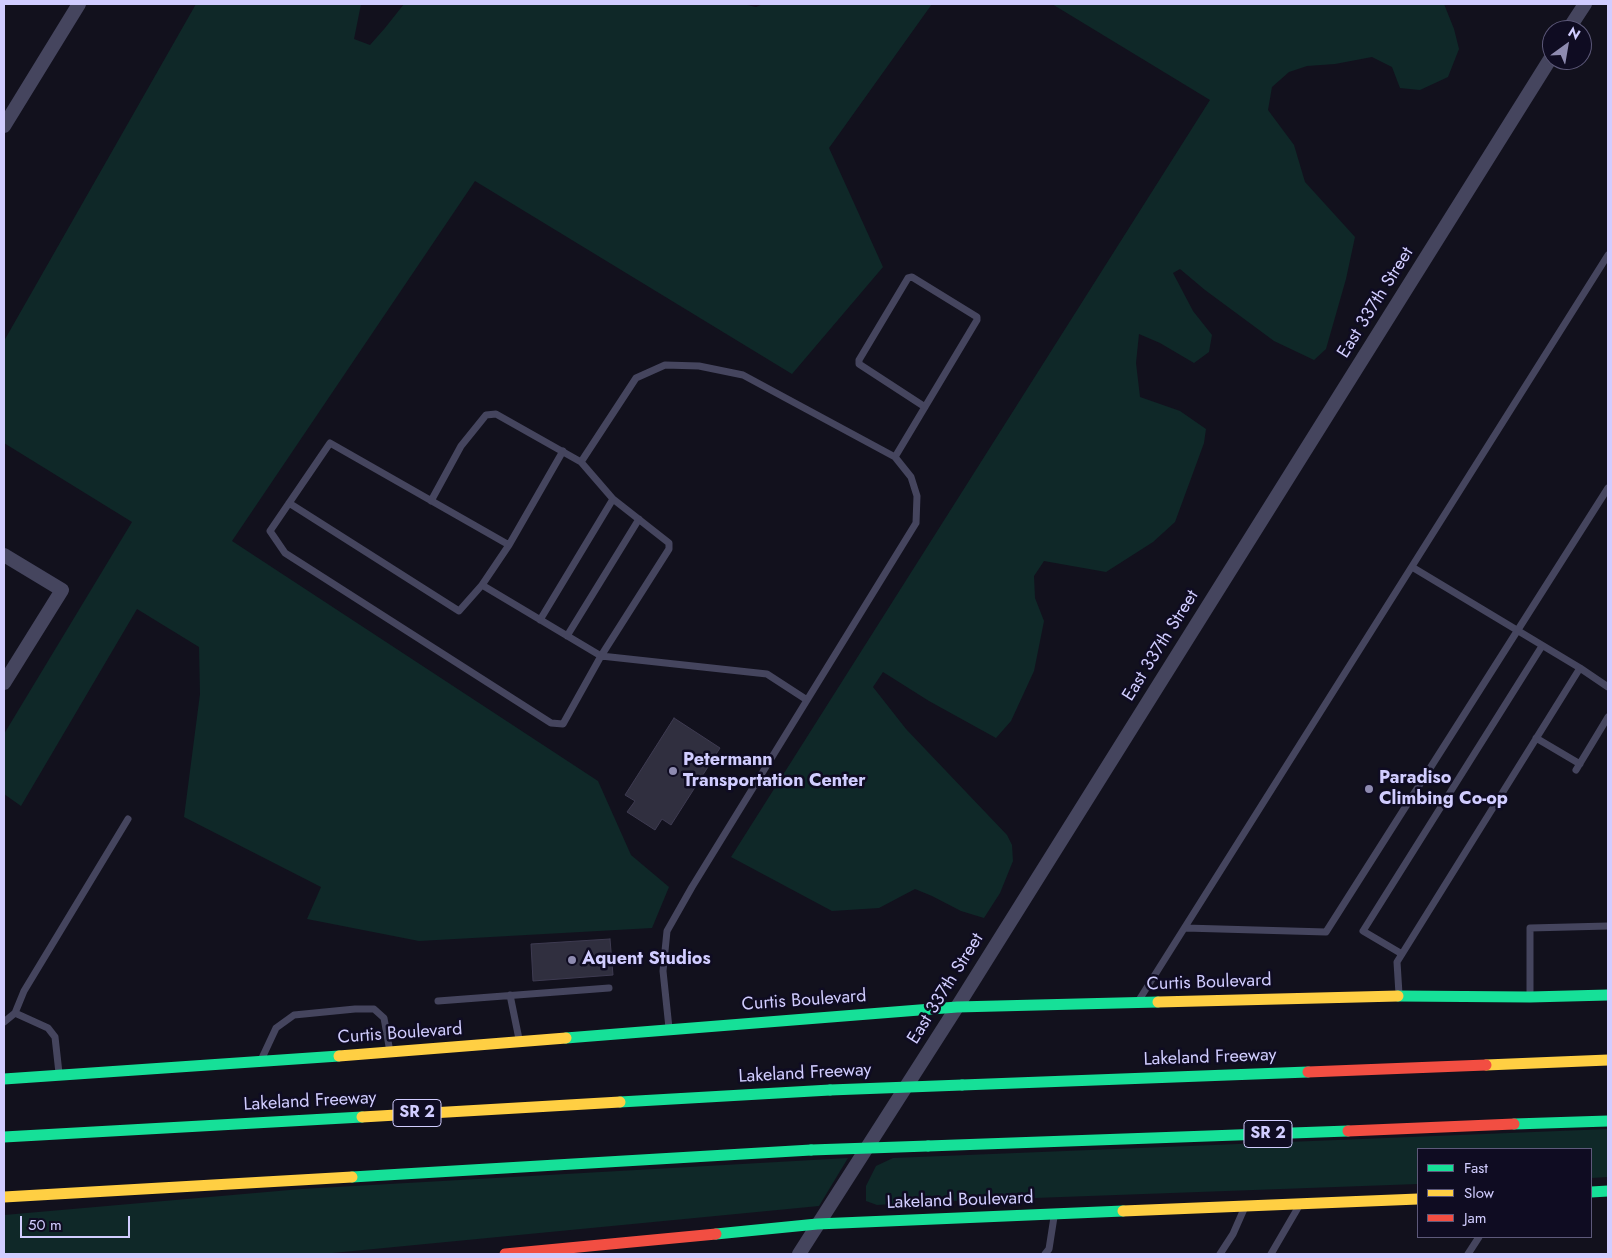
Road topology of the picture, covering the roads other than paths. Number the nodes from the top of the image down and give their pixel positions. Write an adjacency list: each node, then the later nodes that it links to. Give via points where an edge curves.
1 (79, 4): 5 (street)
2 (1585, 4): 3 (street)
3 (1575, 20)
4 (1543, 70): 42 (street, East 337th Street)
5 (4, 126)
6 (1608, 255): 18 (lane)
7 (925, 407): 7 (lane, via 978,316 912,277 908,278 859,364); 9 (lane)
8 (563, 452): 10 (lane); 13 (lane, via 496,414 486,415 461,446); 16 (lane)
9 (895, 457): 10 (lane, via 743,375 698,366 665,365 636,378); 28 (lane, via 911,477 917,496 916,523)
10 (581, 462): 12 (lane)
11 (1608, 488): 21 (lane)
12 (613, 499): 15 (lane); 20 (lane)
13 (431, 501): 14 (lane, via 330,443); 16 (lane)
14 (290, 503): 19 (lane, via 459,611); 24 (lane, via 270,531 285,553 551,722 563,724)
15 (639, 519): 22 (lane); 24 (lane, via 669,543 669,549)
16 (509, 545): 19 (lane)
17 (4, 555): 26 (street, via 62,590)
18 (1412, 567): 21 (lane); 33 (lane)
19 (482, 585): 20 (lane)
20 (540, 620): 22 (lane)
21 (1518, 630): 23 (lane); 33 (lane, via 1326,932)
22 (567, 636): 24 (lane)
23 (1542, 646): 25 (lane); 34 (lane, via 1363,931)
24 (601, 656): 28 (lane, via 767,674)
25 (1580, 668): 27 (lane); 30 (lane)
26 (4, 683)
27 (1608, 686)
28 (807, 700): 45 (lane, via 667,931 663,971)
29 (1608, 717): 30 (lane, via 1578,767)
30 (1536, 738): 34 (lane)
31 (128, 820): 43 (lane, via 24,991)
32 (1608, 926): 39 (lane, via 1530,928)
33 (1185, 928): 41 (lane)
34 (1402, 954): 38 (lane, via 1397,962)
35 (609, 988): 36 (lane)
36 (510, 995): 40 (lane); 46 (lane)
37 (1608, 995): 39 (main road, Curtis Boulevard)
38 (1399, 996): 39 (main road, Curtis Boulevard); 41 (main road, Curtis Boulevard)
39 (1530, 997)
40 (438, 1000)
41 (1138, 1002): 42 (main road, Curtis Boulevard)
42 (957, 1007): 45 (main road, Curtis Boulevard); 61 (street, East 337th Street)
43 (15, 1013): 44 (lane); 50 (lane, via 48,1028 56,1037)
44 (4, 1022)
45 (669, 1029): 46 (main road, Curtis Boulevard)
46 (519, 1042): 47 (main road, Curtis Boulevard)
47 (390, 1053): 49 (main road, Curtis Boulevard); 49 (lane, via 384,1018 374,1009 355,1009 294,1014 276,1028)
48 (1608, 1060): 53 (main road, Lakeland Freeway / SR 2, bridge, via 830,1090)
49 (261, 1061): 50 (main road, Curtis Boulevard)
50 (60, 1075): 51 (main road, Curtis Boulevard)
51 (4, 1079)
52 (1608, 1122): 56 (main road, SR 2, bridge, via 811,1150)
53 (4, 1137)
54 (1608, 1191): 55 (main road)
55 (1592, 1192)
56 (4, 1197)
57 (1417, 1199): 58 (main road, Lakeland Boulevard)
58 (1300, 1204): 59 (main road, Lakeland Boulevard); 67 (lane)
59 (1245, 1206): 60 (main road, Lakeland Boulevard); 66 (lane)
60 (1055, 1214): 61 (main road, Lakeland Boulevard); 65 (lane, via 1049,1249)
61 (817, 1224): 63 (main road, Lakeland Boulevard); 64 (street, East 337th Street)
62 (1478, 1238): 68 (lane)
63 (505, 1254)
64 (798, 1254)
65 (1045, 1254)
66 (1220, 1254)
67 (1271, 1254)
68 (1468, 1254)

